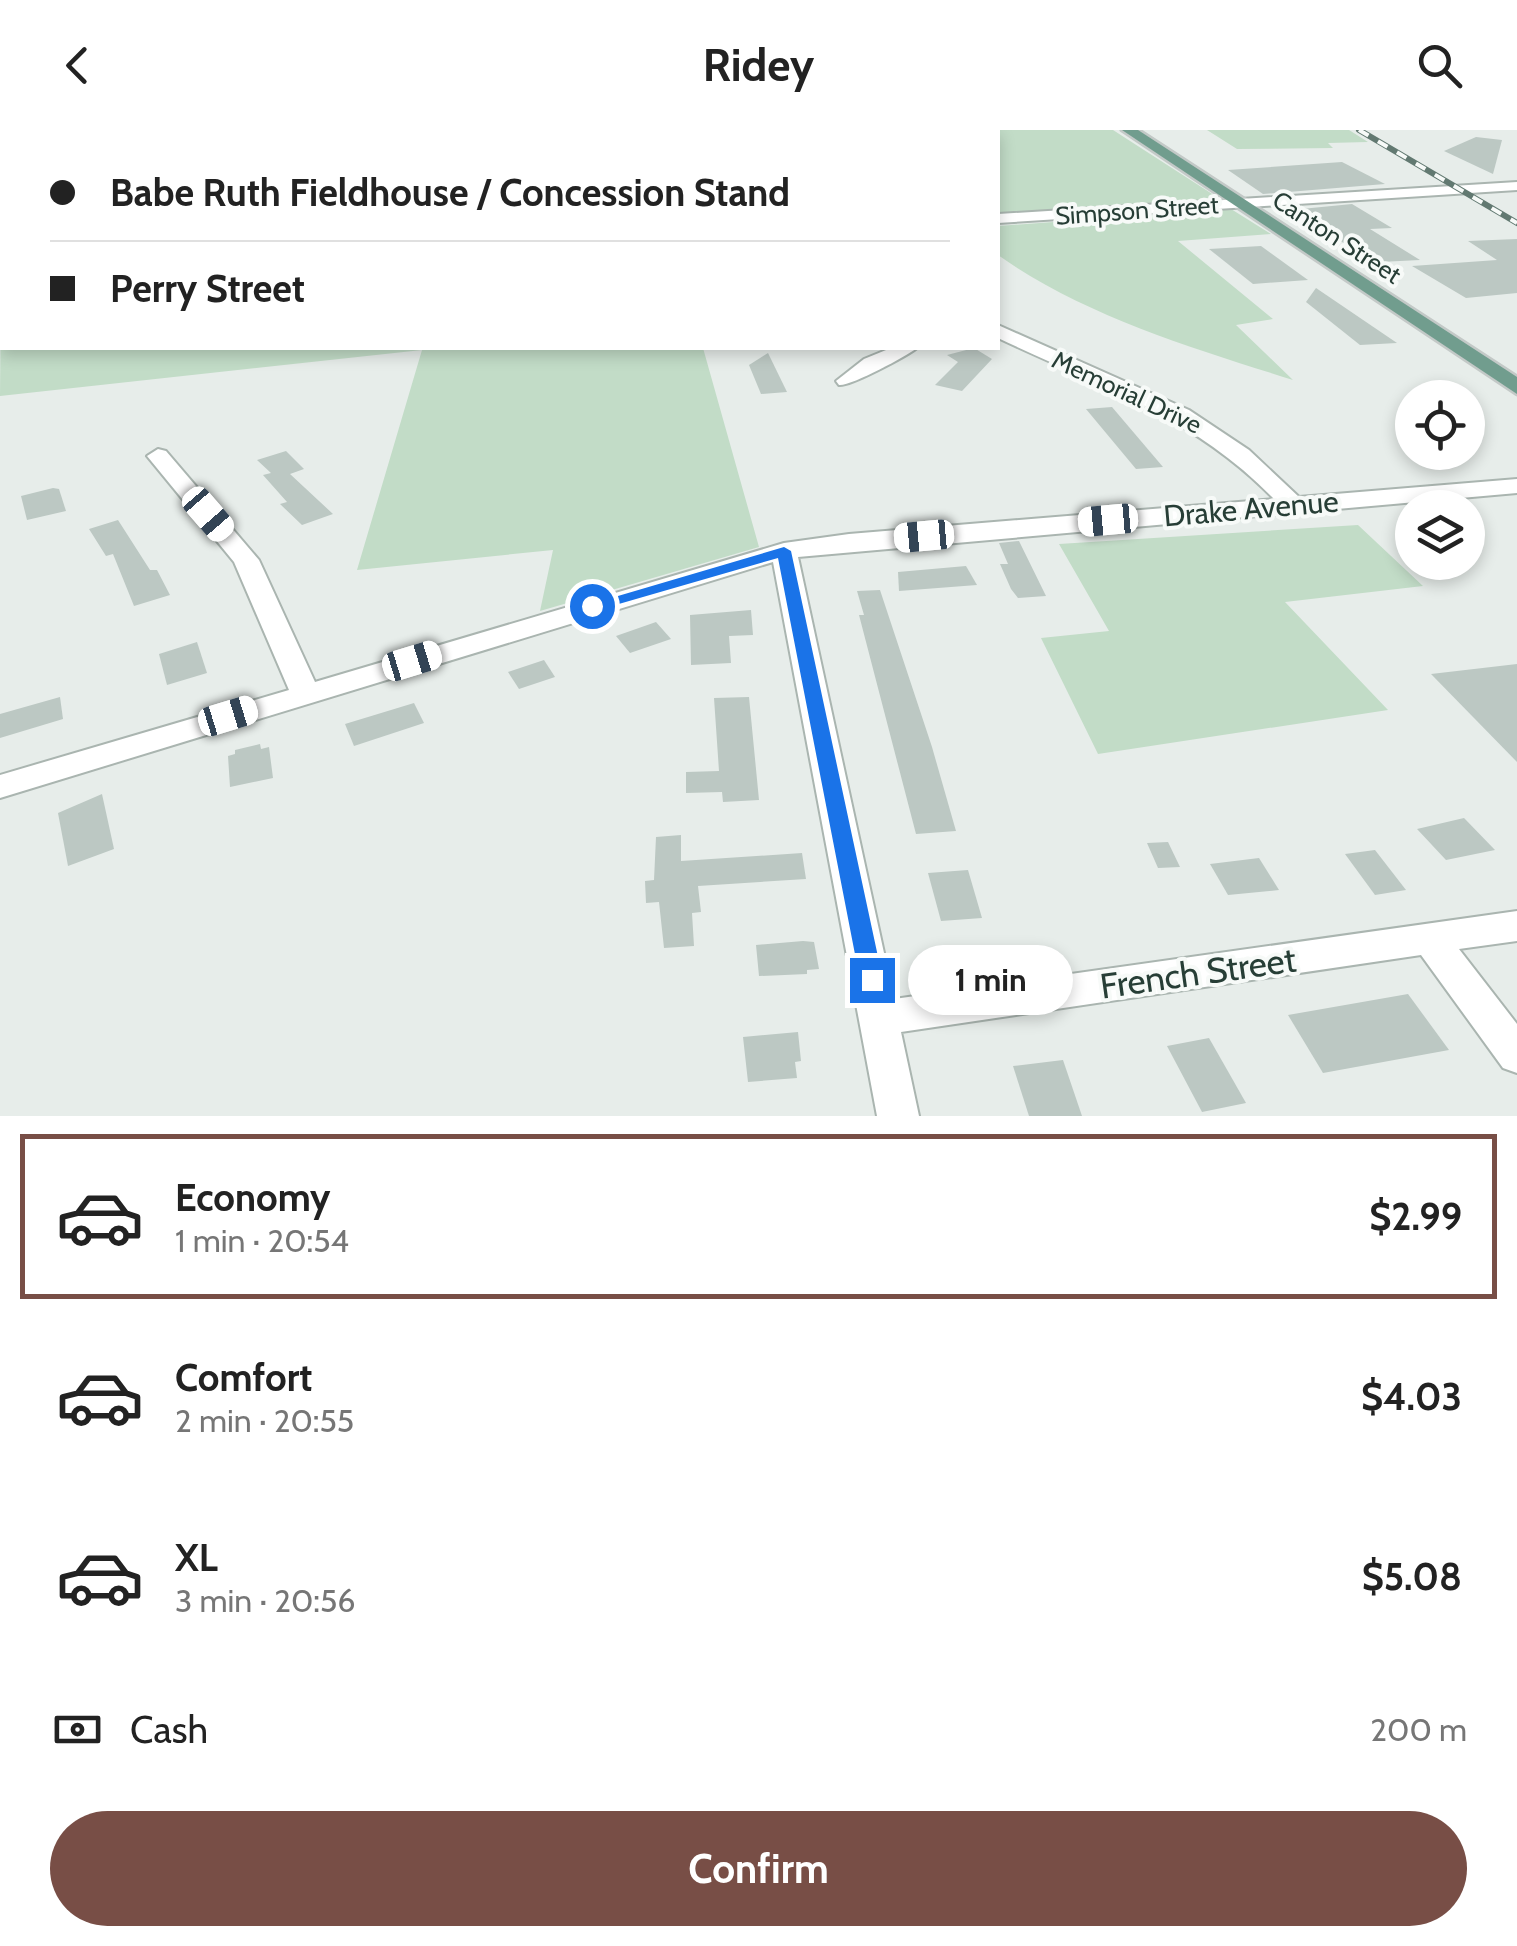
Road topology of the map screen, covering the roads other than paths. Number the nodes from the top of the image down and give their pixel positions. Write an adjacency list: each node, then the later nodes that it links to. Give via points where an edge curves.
1 (1129, 130): 3 (main road, Canton Street)
2 (1517, 186): 3 (street, Simpson Street)
3 (1238, 203): 4 (street, Simpson Street); 8 (main road, Canton Street)
4 (1000, 219)
5 (1000, 332): 11 (street, Memorial Drive, via 1207,430)
6 (903, 350): 7 (street)
7 (846, 381)
8 (1517, 387)
9 (158, 456): 13 (street, via 246,560)
10 (1517, 486): 11 (street, Drake Avenue)
11 (1293, 505): 12 (street, Drake Avenue)
12 (784, 551): 13 (street, Drake Avenue); 17 (street)
13 (305, 693): 14 (street, Drake Avenue)
14 (0, 787)
15 (1517, 926): 16 (street, French Street)
16 (1430, 940): 17 (street, French Street); 18 (street)
17 (879, 1018): 19 (street)
18 (1517, 1055)
19 (898, 1116)

